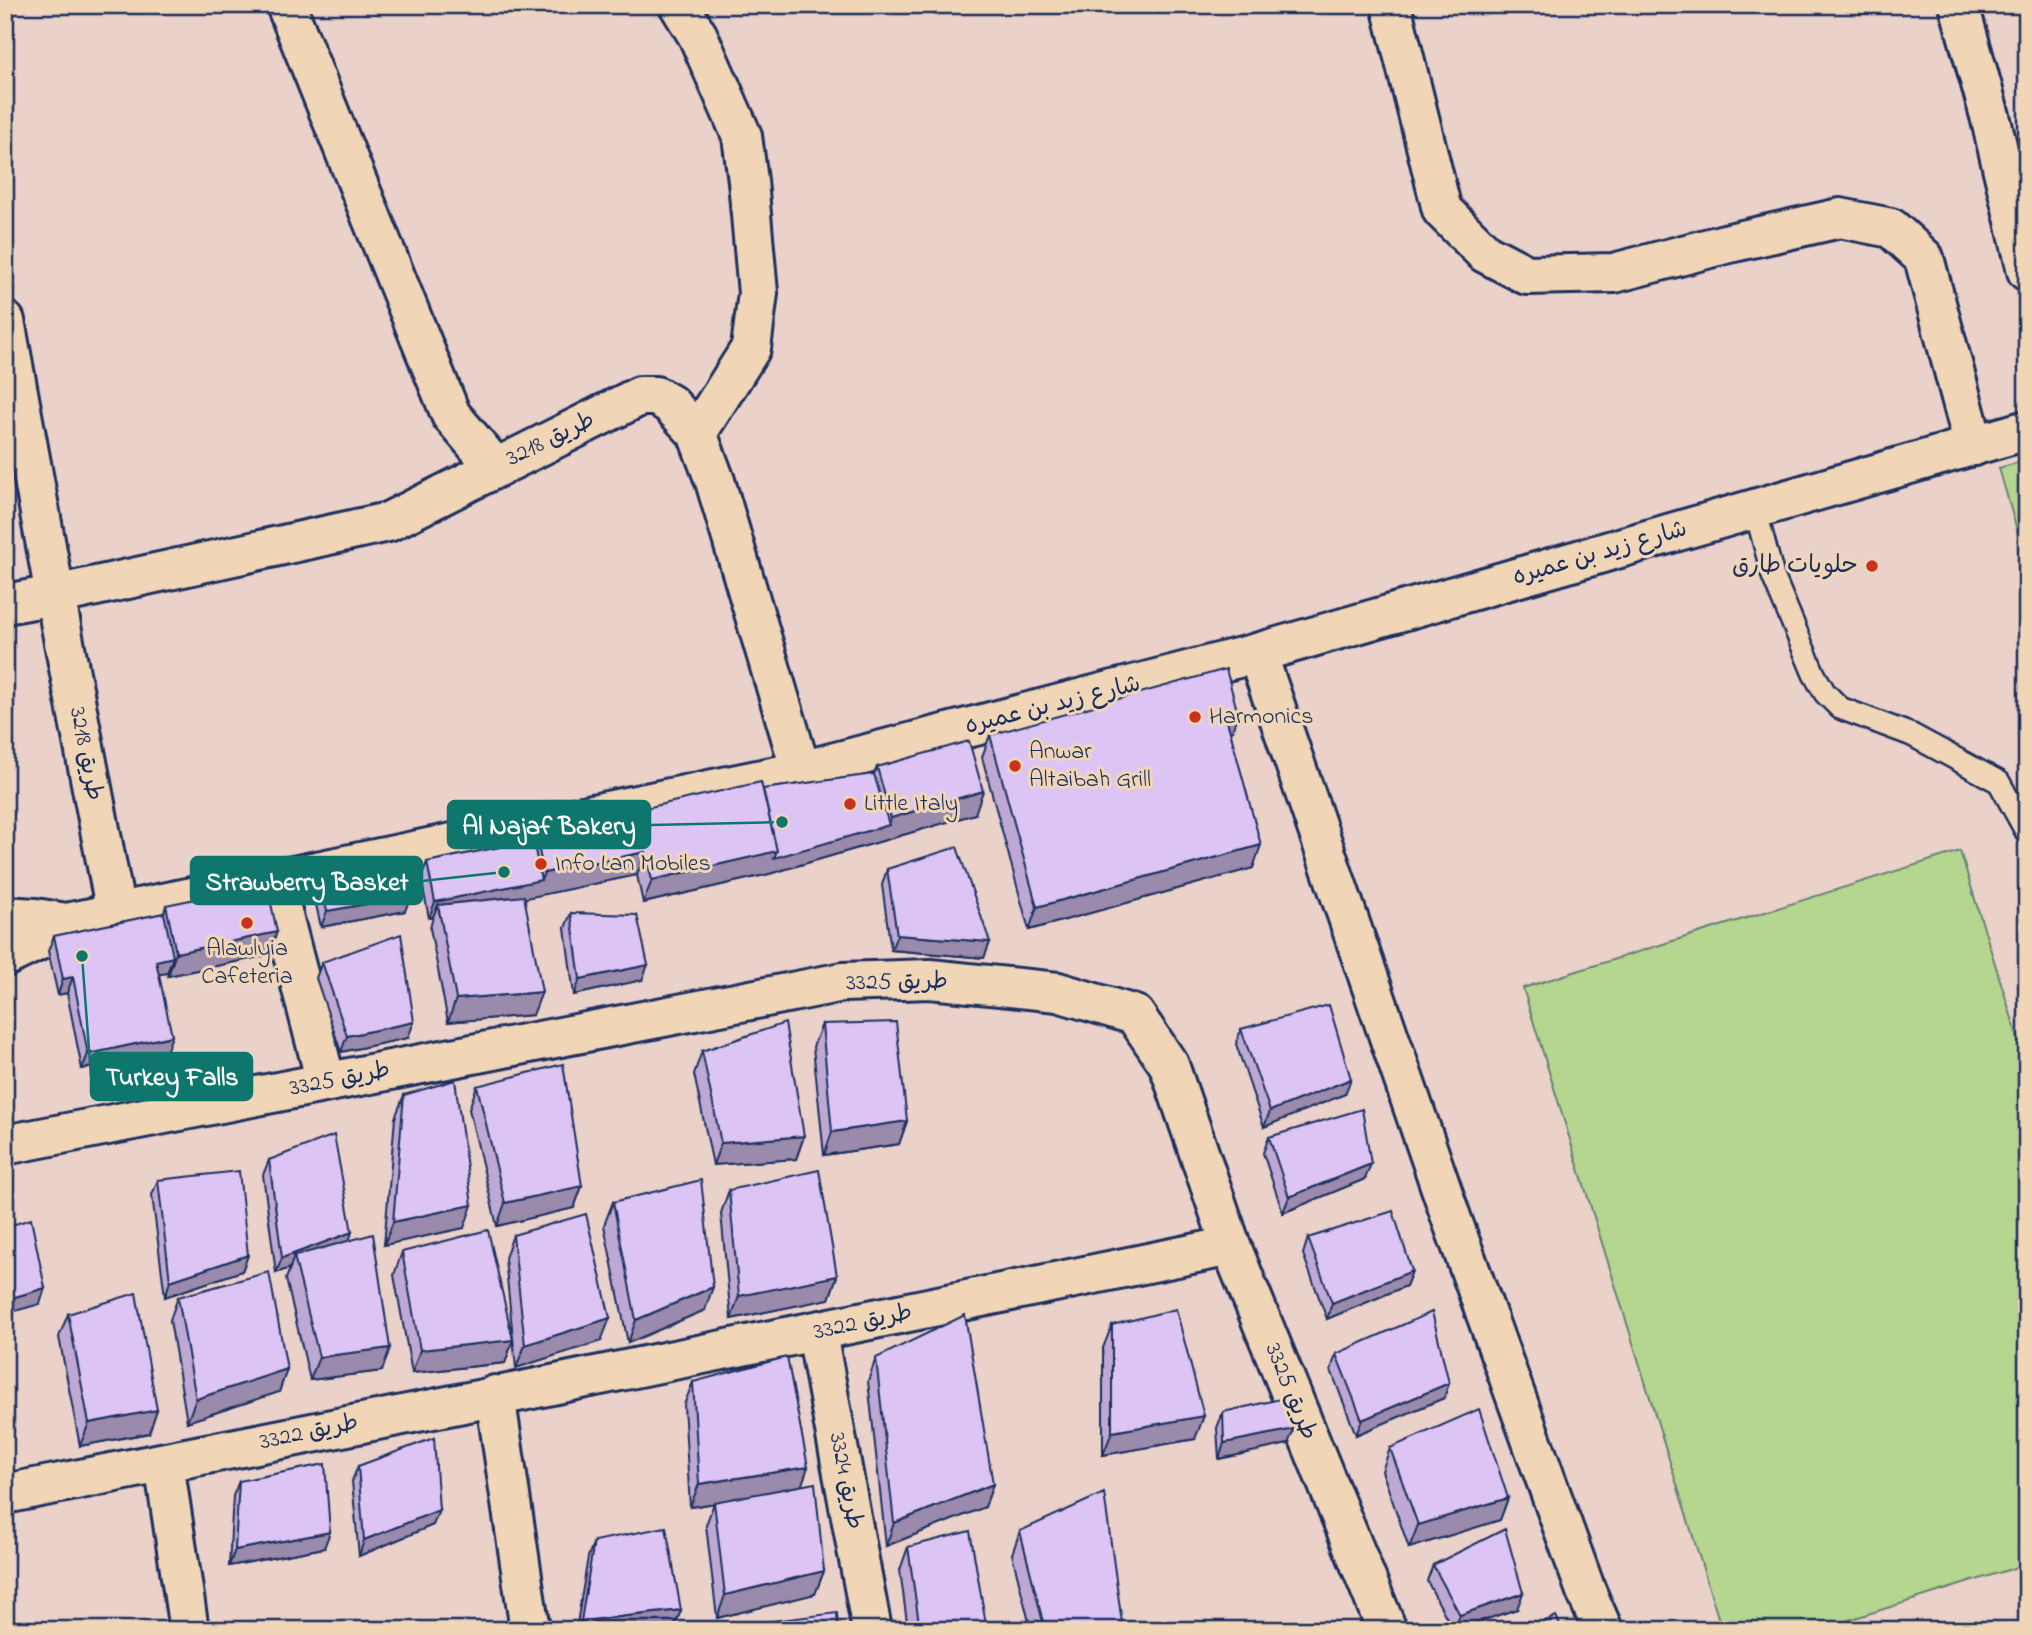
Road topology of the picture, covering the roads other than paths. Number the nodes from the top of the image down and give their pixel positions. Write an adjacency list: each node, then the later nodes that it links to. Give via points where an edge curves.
1 (286, 5): 11 (street, via 451,415)
2 (679, 5): 9 (street, via 698,36 742,136 758,293 751,348)
3 (1391, 5): 10 (street, via 1442,210 1485,253 1527,275 1614,273 1840,218 1891,229 1924,258)
4 (1959, 5): 5 (street, via 1990,116)
5 (2016, 182): 6 (street)
6 (2027, 271)
7 (5, 321): 13 (street, طريق 3218)
8 (2027, 430): 10 (street, شارع زيد بن عميره)
9 (697, 433): 11 (street, طريق 3218, via 670,404 656,396 640,396); 16 (street, طريق 3218)
10 (1974, 446): 12 (street, شارع زيد بن عميره)
11 (496, 468): 13 (street, طريق 3218, via 388,522)
12 (1755, 509): 15 (street, شارع زيد بن عميره); 17 (lane, via 1773,576 1825,693 1840,708 1912,735 1999,782)
13 (55, 596): 14 (street, طريق 3218); 19 (street, طريق 3218)
14 (5, 604)
15 (1257, 653): 16 (street, شارع زيد بن عميره); 34 (street, via 1452,1220)
16 (801, 771): 18 (street, شارع زيد بن عميره)
17 (2027, 833)
18 (274, 881): 19 (street, شارع زيد بن عميره); 23 (street)
19 (116, 913): 21 (street, شارع زيد بن عميره)
20 (5, 916): 21 (street, شارع زيد بن عميره)
21 (66, 923): 22 (street, شارع زيد بن عميره)
22 (5, 957)
23 (326, 1082): 24 (street, طريق 3325); 25 (street, طريق 3325, via 843,982 930,979 1058,992 1135,1015 1169,1065)
24 (5, 1145)
25 (1231, 1246): 26 (street, طريق 3322); 33 (street, طريق 3325)
26 (817, 1333): 27 (street, طريق 3322); 32 (street, طريق 3324)
27 (495, 1395): 28 (street, طريق 3322); 31 (street)
28 (164, 1463): 29 (street, طريق 3322); 30 (street)
29 (5, 1494)
30 (189, 1630)
31 (530, 1630)
32 (872, 1630)
33 (1387, 1630)
34 (1603, 1630)

